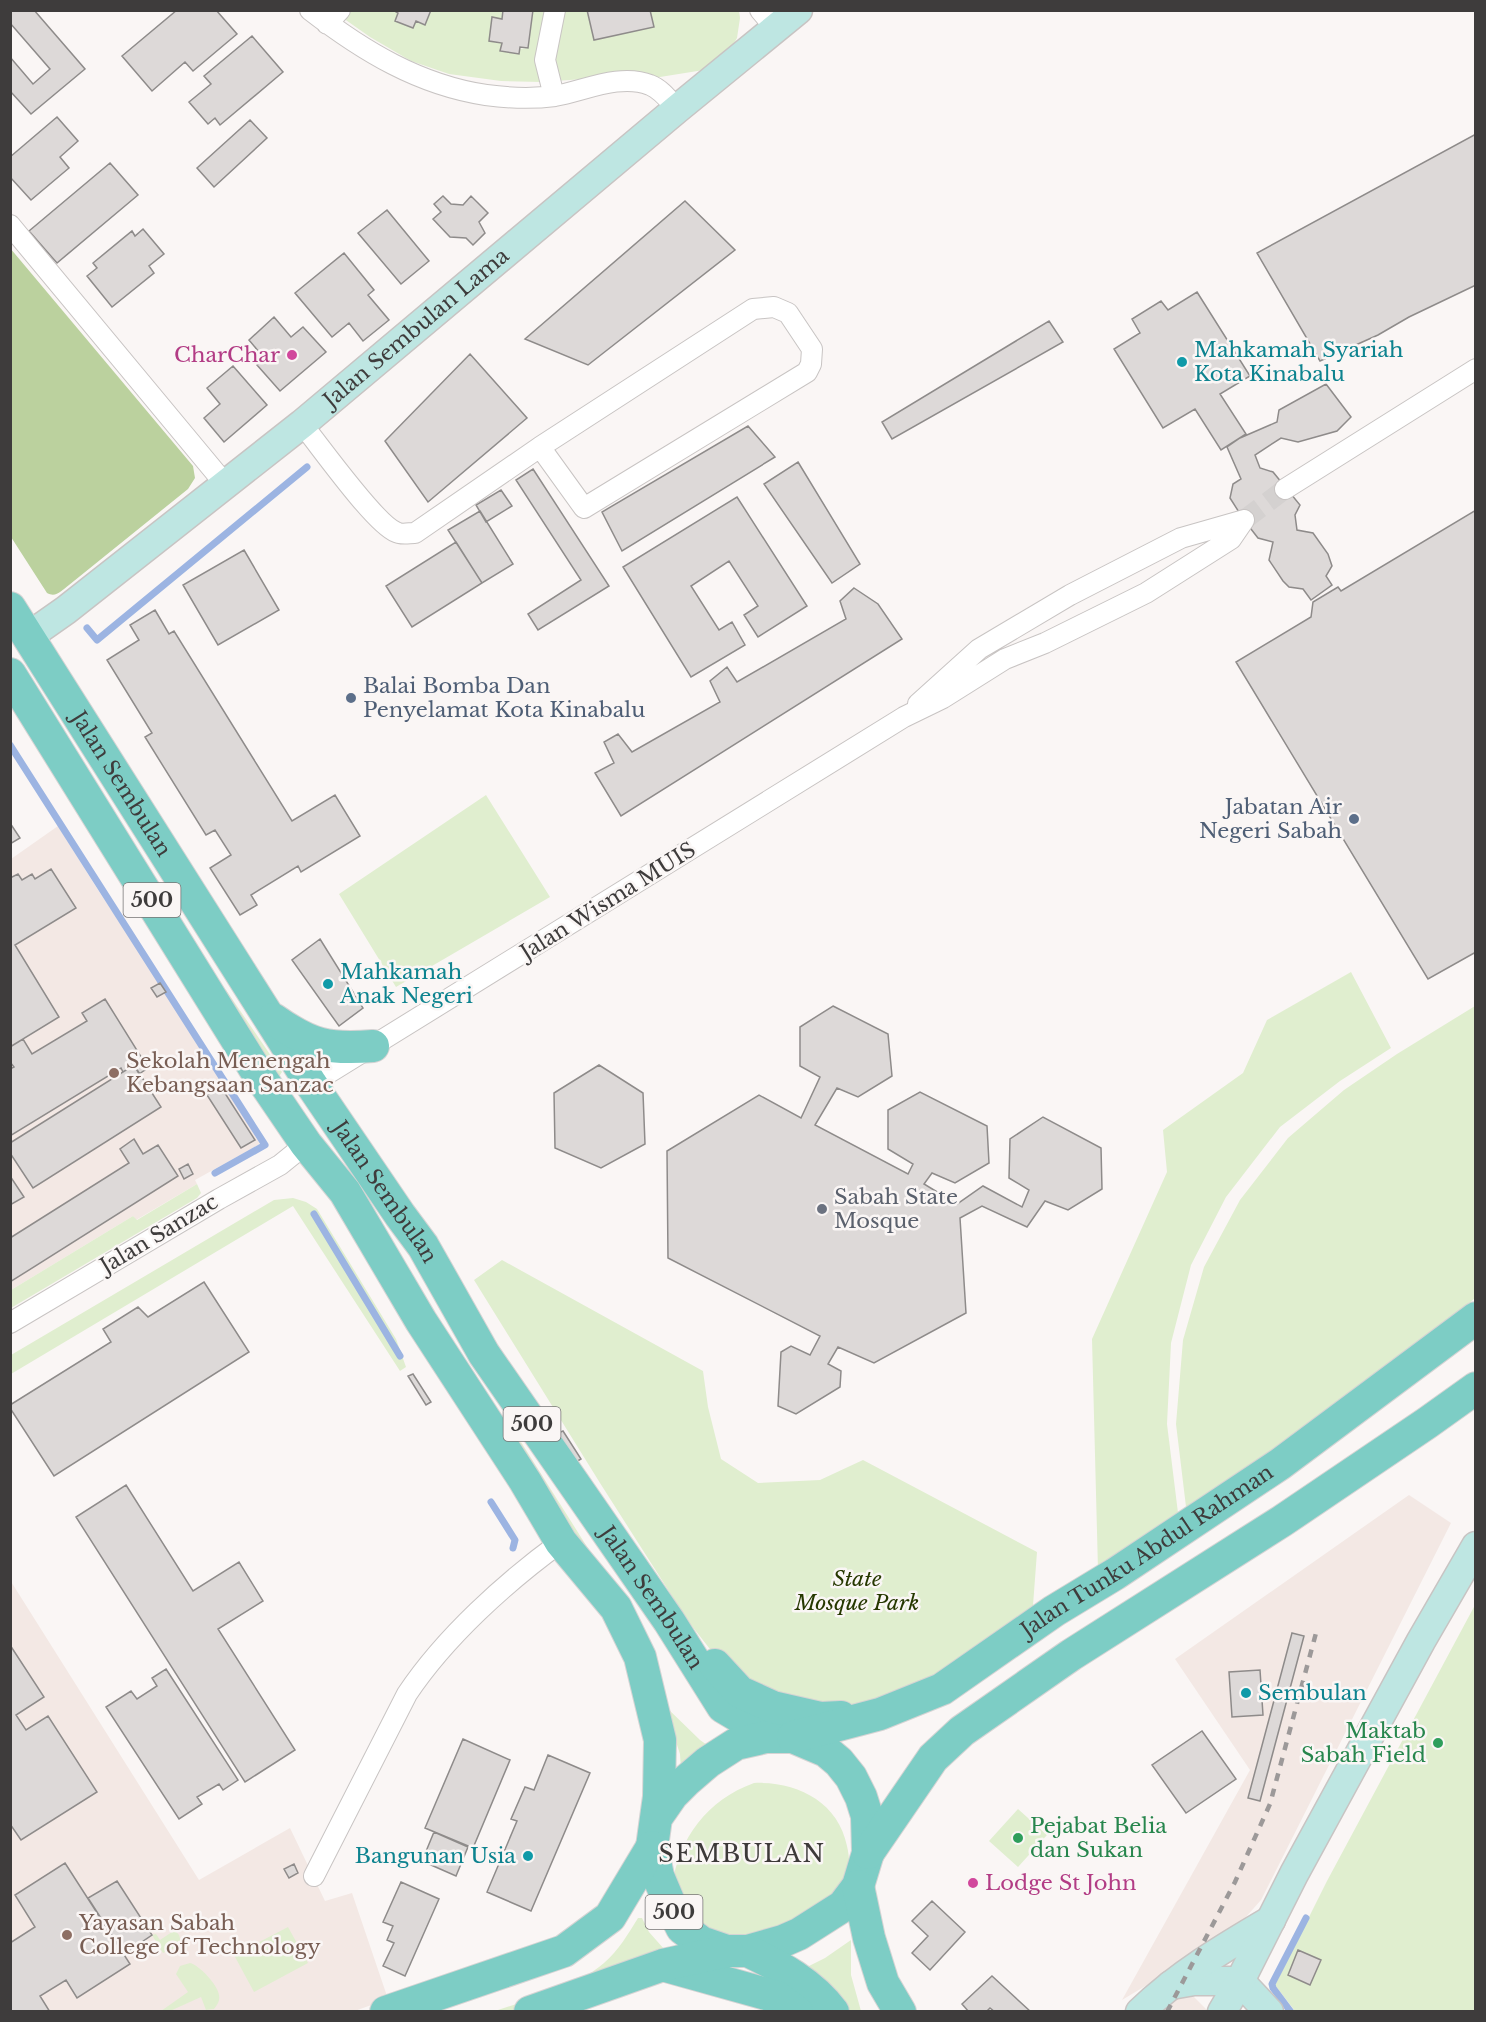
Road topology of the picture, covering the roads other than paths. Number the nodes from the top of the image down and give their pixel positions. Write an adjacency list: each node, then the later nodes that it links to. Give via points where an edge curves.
1 (310, 10): 4 (street)
2 (555, 10): 6 (street, via 545,60)
3 (798, 10): 5 (street, Jalan Sembulan Lama)
4 (334, 17): 6 (street, via 357,45 406,72 486,95)
5 (768, 20): 7 (street, Jalan Sembulan Lama)
6 (554, 96): 7 (street, via 620,81 650,85)
7 (677, 109): 10 (street, Jalan Sembulan Lama)
8 (10, 225): 12 (street)
9 (1476, 369): 13 (street)
10 (302, 424): 11 (street, via 368,506 398,533 414,533); 12 (street, Jalan Sembulan Lama)
11 (540, 447): 11 (street, via 753,309 774,307 788,313 812,350 812,364 807,372 584,508)
12 (225, 484): 15 (street, Jalan Sembulan Lama, via 66,610)
13 (1285, 489)
14 (10, 608): 15 (main road, Jalan Sembulan / 500)
15 (20, 635): 16 (main road); 18 (main road, Jalan Sembulan / 500)
16 (17, 684): 19 (main road, Jalan Sembulan / 500)
17 (904, 717): 17 (street, via 979,649 1048,608 1181,538 1244,520 1231,538 1146,593 1005,659); 21 (street, Jalan Wisma MUIS)
18 (226, 947): 19 (main road, via 218,970); 20 (main road, Jalan Sembulan / 500)
19 (218, 1006): 22 (main road, Jalan Sembulan / 500)
20 (267, 1015): 21 (main road, via 307,1041 324,1046); 23 (main road, Jalan Sembulan / 500)
21 (373, 1046): 23 (street, Jalan Wisma MUIS)
22 (255, 1070): 23 (main road); 24 (main road, Jalan Sembulan / 500)
23 (311, 1084): 25 (main road, via 311,1120 340,1169); 31 (main road, Jalan Sembulan / 500, via 423,1246 484,1354)
24 (306, 1144): 25 (main road, Jalan Sembulan / 500); 27 (street, Jalan Sanzac, via 280,1165)
25 (345, 1192): 29 (main road, Jalan Sembulan / 500, via 406,1297)
26 (1476, 1318): 33 (main road, Jalan Tunku Abdul Rahman, via 1280,1464 942,1689)
27 (10, 1323)
28 (1476, 1388): 36 (main road, via 962,1731 933,1758)
29 (561, 1542): 31 (main road, via 598,1544 635,1587); 35 (main road, Jalan Sembulan / 500, via 616,1608 640,1658 660,1740); 37 (street, via 525,1568 424,1668)
30 (1476, 1546): 39 (street)
31 (650, 1596): 32 (main road, Jalan Sembulan / 500)
32 (669, 1621): 33 (main road, 500, via 698,1645 740,1692 773,1707 821,1718); 34 (main road, Jalan Sembulan / 500, via 723,1707 755,1726)
33 (880, 1714): 34 (main road, Jalan Tunku Abdul Rahman)
34 (793, 1737): 35 (main road, 500, via 766,1737 736,1744 708,1762 672,1795); 36 (main road, 500, via 826,1751 851,1777 867,1816)
35 (654, 1833): 40 (main road, 500, via 658,1876 682,1928 701,1942); 44 (main road, via 610,1917 564,1951)
36 (868, 1853): 38 (main road, 500)
37 (314, 1876)
38 (858, 1886): 40 (main road, 500, via 843,1906 799,1934); 48 (main road, 500, via 883,1983)
39 (1271, 1920): 42 (street); 43 (street)
40 (738, 1951): 41 (main road); 47 (main road, 500, via 786,1969)
41 (663, 1965): 45 (main road); 46 (main road, via 777,1997)
42 (1240, 1981): 43 (street); 50 (street); 51 (street)
43 (1172, 1985): 49 (street)
44 (386, 2012)
45 (530, 2012)
46 (797, 2012)
47 (833, 2012)
48 (900, 2012)
49 (1140, 2012)
50 (1222, 2012)
51 (1269, 2012)

